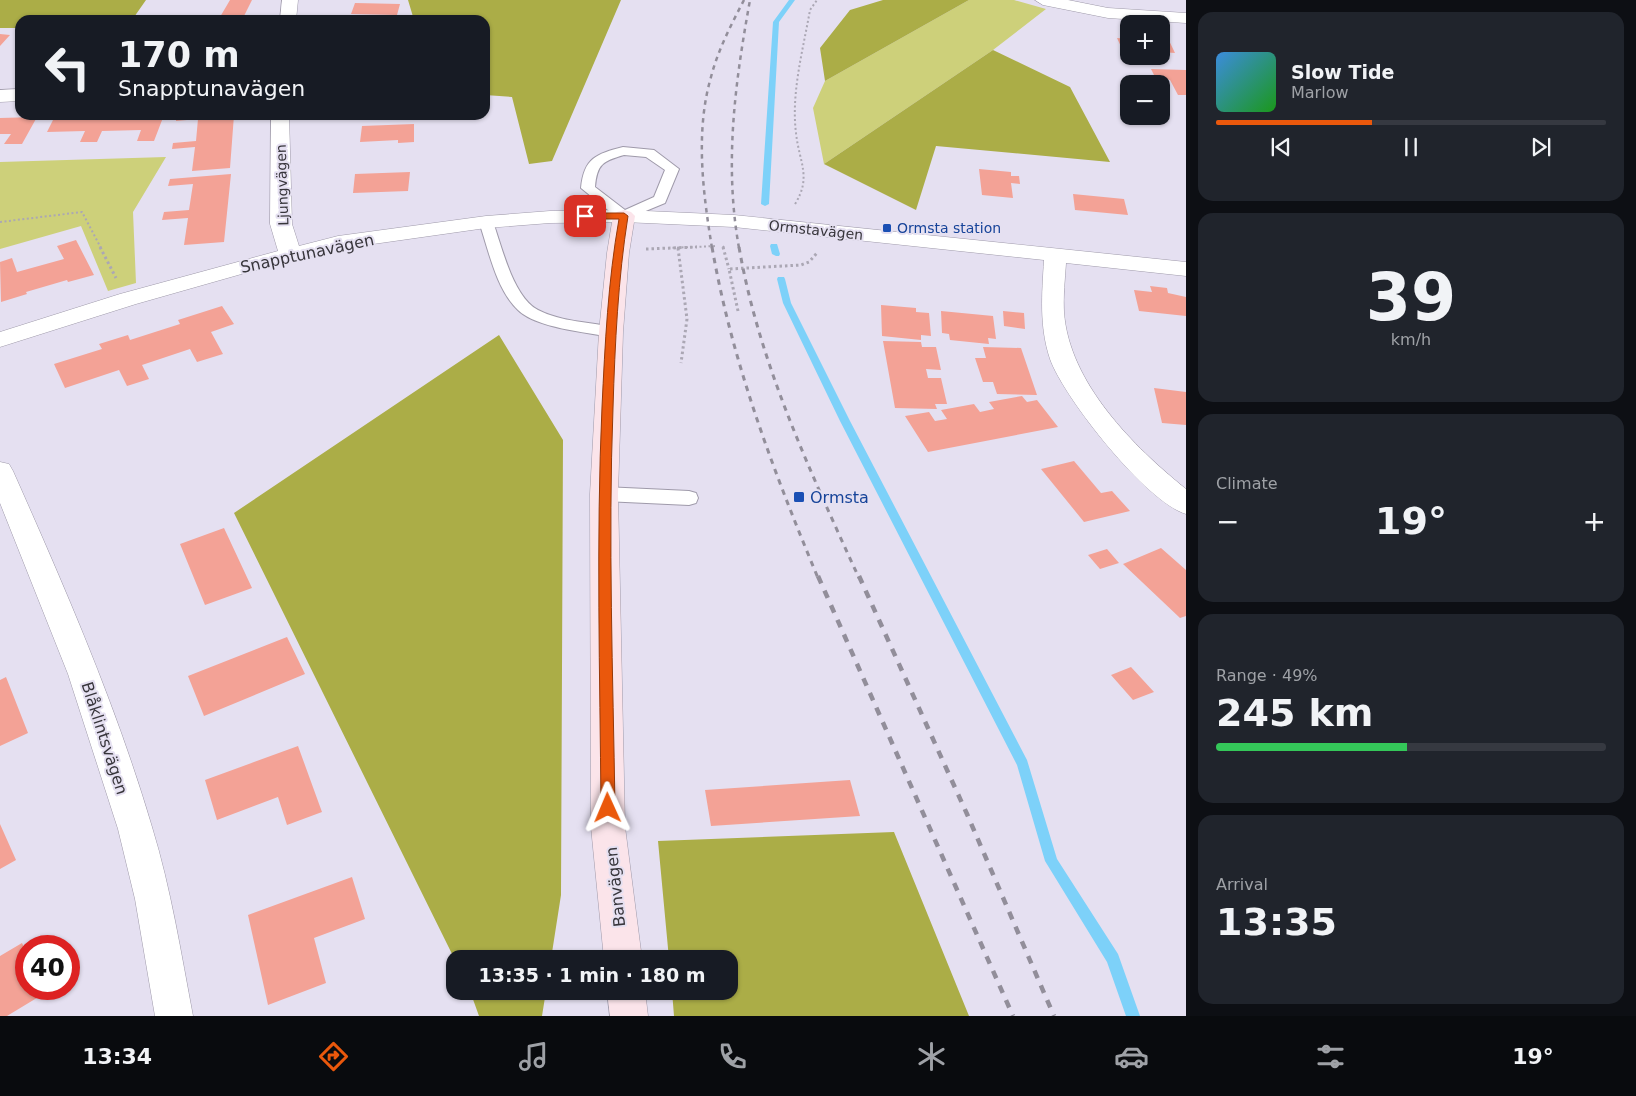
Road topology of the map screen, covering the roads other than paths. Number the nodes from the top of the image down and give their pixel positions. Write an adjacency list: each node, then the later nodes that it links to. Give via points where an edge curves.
1 (290, 0): 3 (street)
2 (1043, 0): 4 (street, via 1108,13)
3 (288, 15)
4 (1186, 18)
5 (0, 96): 6 (street)
6 (15, 96)
7 (280, 120): 10 (street, Ljungvägen, via 281,224)
8 (624, 216): 8 (lane, via 660,200 672,169 649,153 623,151 598,158 589,170 588,188); 9 (street, Snapptunavägen); 11 (street, Ormstavägen, via 781,226); 13 (street, Banvägen)
9 (486, 222): 10 (street, Snapptunavägen, via 338,243); 13 (lane, via 510,286 525,308 531,313)
10 (290, 254): 14 (street, Snapptunavägen, via 128,299)
11 (1055, 255): 12 (street, Ormstavägen); 18 (street, via 1052,313 1062,358 1075,386 1145,470)
12 (1186, 269)
13 (611, 332): 16 (street, Banvägen)
14 (0, 340)
15 (0, 471): 21 (street, Blåklintsvägen, via 69,632 112,755 149,882)
16 (604, 494): 17 (lane); 19 (street, Banvägen, via 608,827)
17 (689, 498)
18 (1186, 504)
19 (622, 950)
20 (627, 1000): 22 (street)
21 (174, 1016)
22 (629, 1016)

